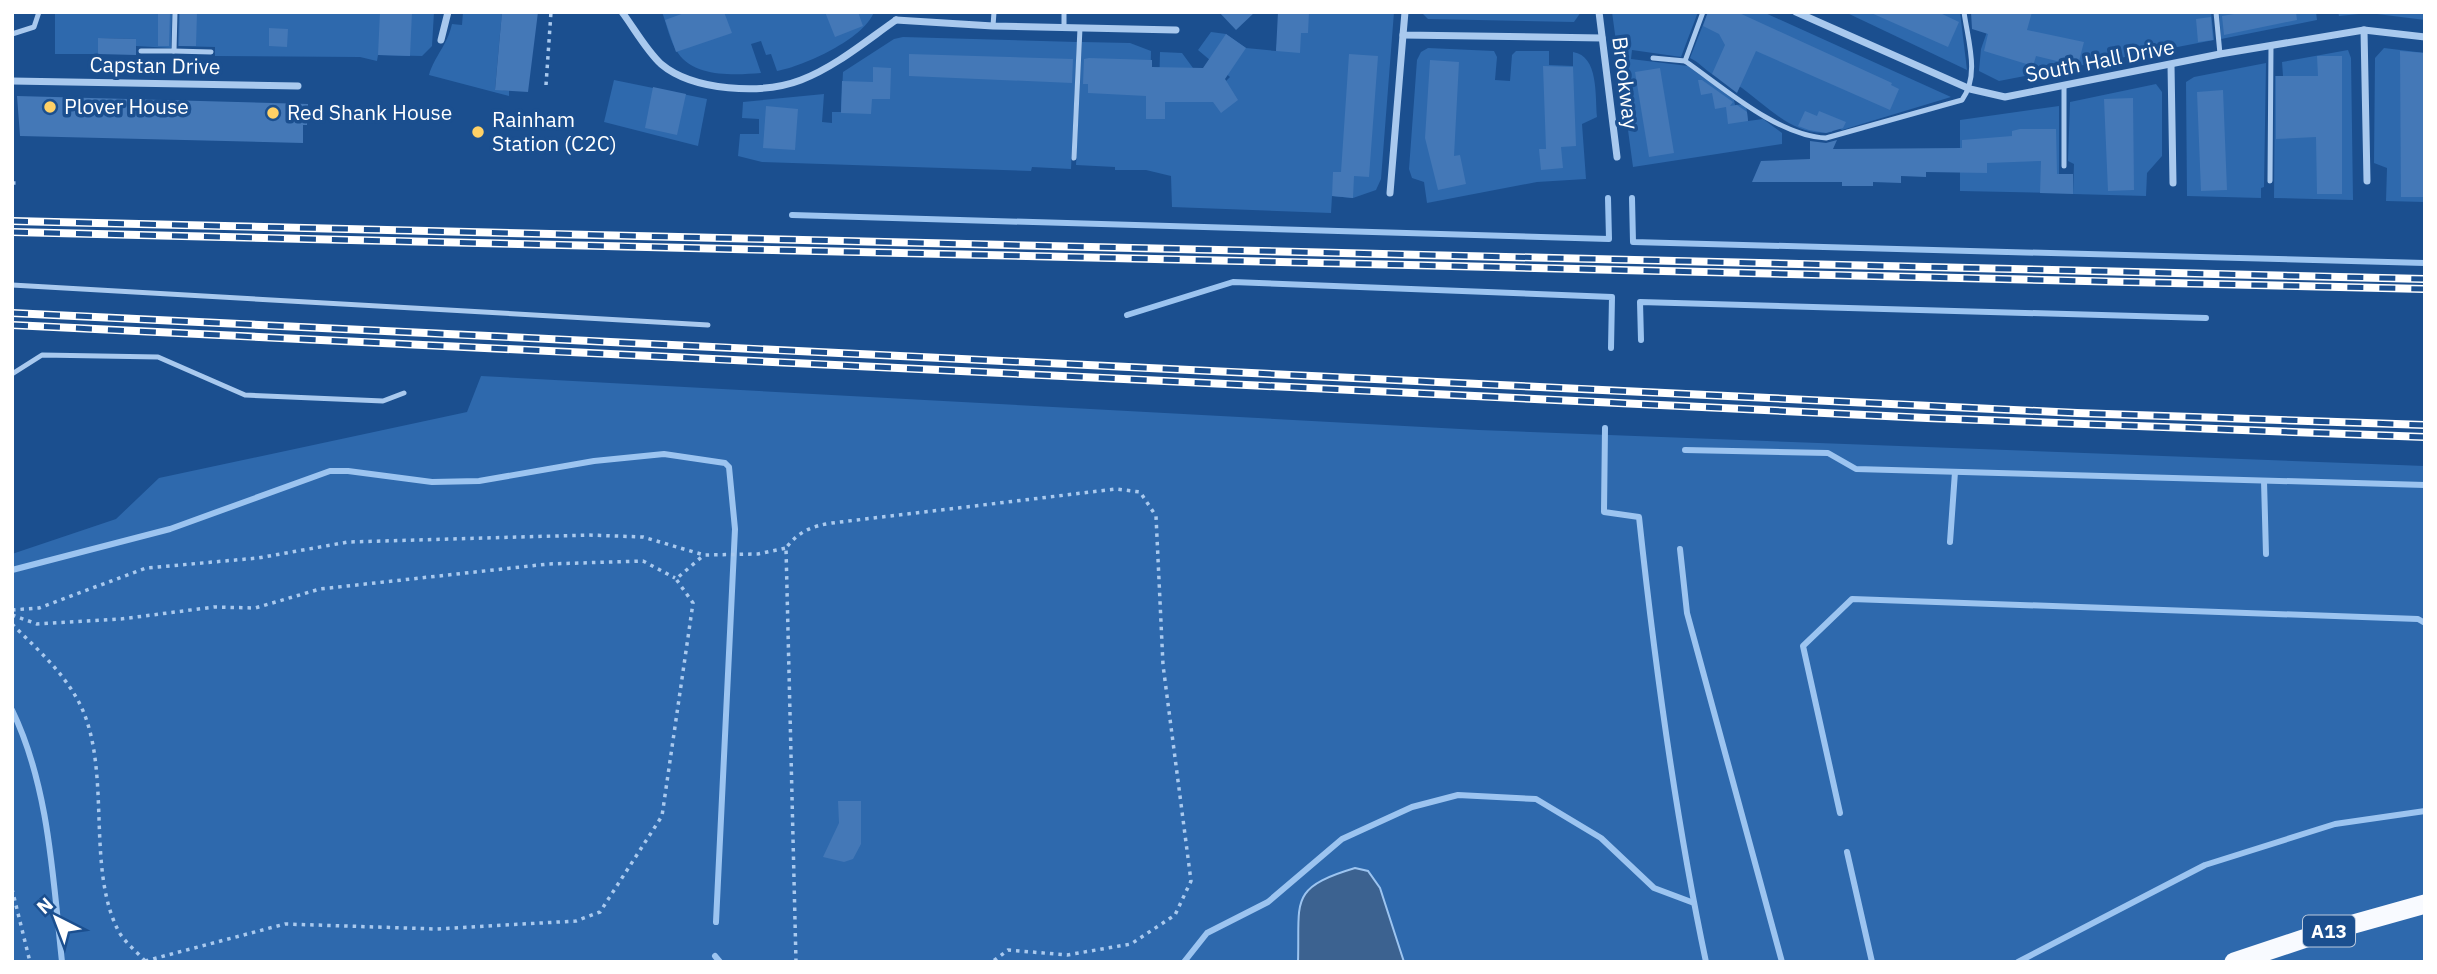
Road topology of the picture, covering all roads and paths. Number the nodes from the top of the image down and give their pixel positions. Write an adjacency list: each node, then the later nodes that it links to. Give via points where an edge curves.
1 (39, 12): 22 (lane, via 34,26)
2 (175, 12): 29 (lane)
3 (448, 12): 26 (street)
4 (551, 12): 36 (path)
5 (622, 12): 15 (street, via 661,64 688,79 718,87 756,88 800,81 845,56)
6 (994, 12): 17 (lane)
7 (1064, 12): 18 (lane)
8 (1405, 12): 23 (street)
9 (1599, 12): 25 (street, Brookway)
10 (1703, 12): 33 (lane)
11 (1796, 12): 16 (street, South Hall Drive)
12 (1819, 12): 16 (lane)
13 (1964, 12): 39 (lane, via 1973,74)
14 (2216, 12): 31 (lane)
15 (895, 16): 17 (street)
16 (1816, 21): 39 (street, South Hall Drive)
17 (993, 26): 18 (street)
18 (1064, 28): 19 (street)
19 (1080, 28): 20 (street); 41 (lane)
20 (1176, 30)
21 (2364, 30): 24 (street, South Hall Drive); 27 (street, South Hall Drive); 44 (street)
22 (12, 34)
23 (1403, 35): 25 (street); 48 (street)
24 (2425, 37)
25 (1602, 38): 40 (street, Brookway)
26 (441, 40)
27 (2271, 45): 31 (street, South Hall Drive); 43 (lane)
28 (141, 51): 29 (lane)
29 (174, 51): 30 (lane)
30 (211, 51)
31 (2220, 54): 34 (street, South Hall Drive)
32 (1653, 58): 33 (lane)
33 (1685, 61): 39 (lane, via 1778,124 1812,137 1826,138 1950,105 1962,100)
34 (2171, 65): 38 (street, South Hall Drive); 47 (street)
35 (12, 80): 37 (street, Capstan Drive)
36 (546, 85)
37 (298, 86)
38 (2064, 86): 39 (street, South Hall Drive, via 2005,97); 42 (lane)
39 (1970, 89)
40 (1617, 157)
41 (1074, 158)
42 (2064, 166)
43 (2270, 181)
44 (2367, 181)
45 (12, 183): 46 (path)
46 (19, 183)
47 (2173, 183)
48 (1390, 193)
49 (12, 285): 50 (lane)
50 (708, 326)
51 (12, 374): 52 (lane, via 41,355 158,357 245,395 383,401)
52 (404, 393)
53 (786, 548): 54 (path, via 758,554); 63 (path); 64 (path, via 795,536 821,524 1116,489 1140,492 1156,516 1163,665 1191,881 1175,915 1131,944 1067,954 1007,950)
54 (705, 555): 55 (path); 56 (path, via 629,537 348,542 257,558 146,568 39,608)
55 (676, 579): 57 (path, via 643,561 548,564 320,589 255,608 214,607 37,624); 61 (path, via 693,603 662,816 600,912 576,921 436,929 285,924)
56 (12, 610)
57 (12, 615)
58 (12, 624): 61 (path, via 77,698 90,734 105,886 117,929)
59 (12, 889): 62 (path)
60 (2425, 904): 65 (highway, A13)
61 (145, 961)
62 (30, 962)
63 (796, 962)
64 (992, 962)
65 (2234, 962)

